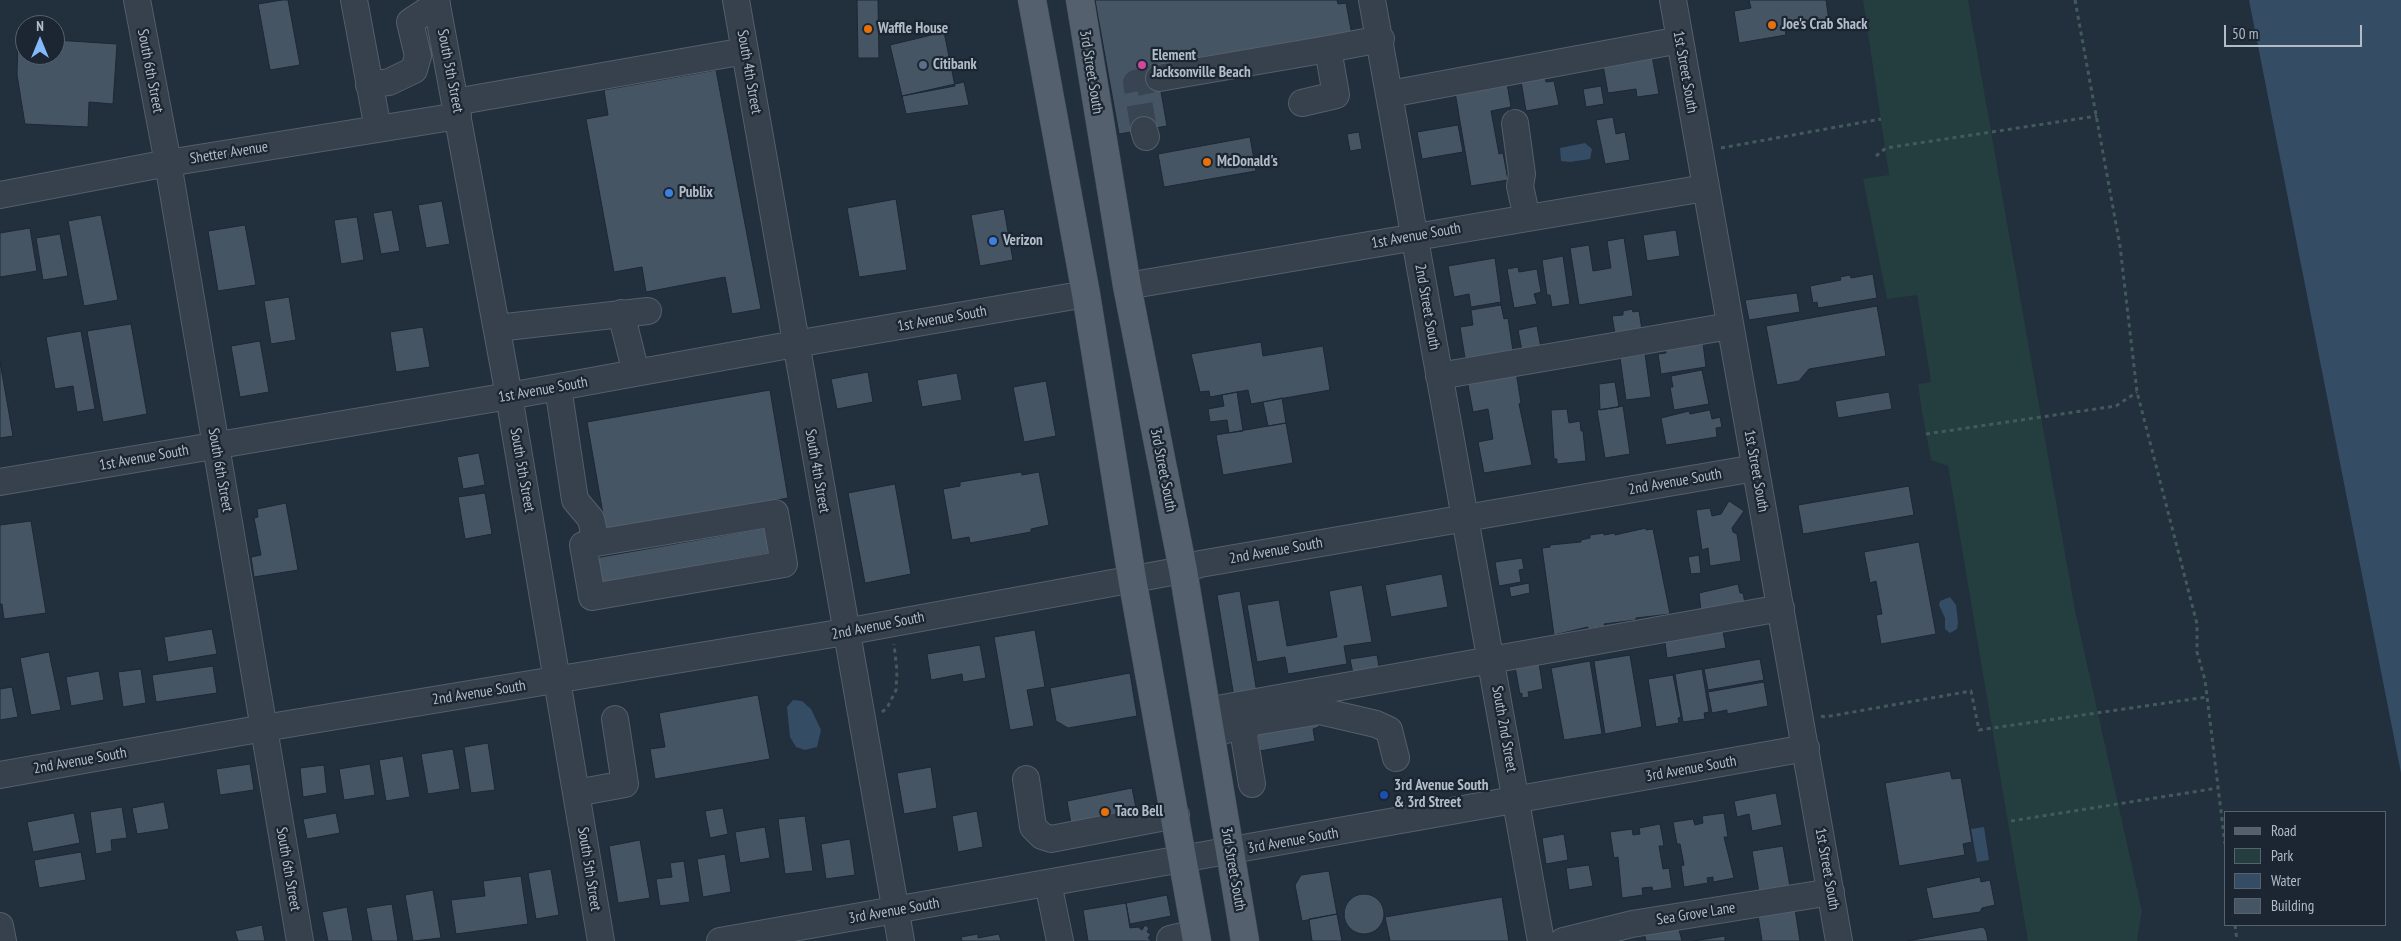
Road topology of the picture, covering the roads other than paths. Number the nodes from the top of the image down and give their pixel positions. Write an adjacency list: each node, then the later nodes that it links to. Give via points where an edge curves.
1 (137, 0): 20 (street, South 6th Street)
2 (354, 0): 14 (street)
3 (736, 0): 12 (street, South 4th Street)
4 (1032, 0): 26 (main road)
5 (1080, 0): 25 (main road, 3rd Street South)
6 (1673, 0): 10 (street, 1st Street South)
7 (437, 2): 14 (street, via 410,22 418,56 414,70 389,82); 17 (street, South 5th Street)
8 (1374, 2): 9 (street, 2nd Street South)
9 (1381, 39): 11 (street); 15 (street, 2nd Street South)
10 (1680, 40): 15 (street); 21 (street, 1st Street South)
11 (1328, 49): 13 (street); 16 (street, via 1336,95)
12 (746, 51): 17 (street, Shetter Avenue); 31 (street, South 4th Street)
13 (1159, 78)
14 (370, 85): 19 (street)
15 (1390, 94): 24 (street, 2nd Street South)
16 (1302, 103)
17 (457, 109): 19 (street, Shetter Avenue); 30 (street, South 5th Street)
18 (1515, 123): 23 (street, via 1522,174 1520,186)
19 (378, 129): 20 (street, Shetter Avenue)
20 (168, 163): 22 (street, Shetter Avenue); 36 (street, South 6th Street)
21 (1705, 188): 23 (street, 1st Avenue South); 29 (street, 1st Street South)
22 (0, 195)
23 (1527, 218): 24 (street, 1st Avenue South)
24 (1414, 237): 25 (street, 1st Avenue South); 33 (street, 2nd Street South)
25 (1126, 286): 41 (main road, 3rd Street South)
26 (1086, 294): 31 (street, 1st Avenue South); 42 (main road)
27 (648, 311): 28 (street)
28 (621, 313): 30 (street); 32 (street)
29 (1730, 326): 33 (street); 37 (street, 1st Street South)
30 (497, 328): 35 (street, South 5th Street)
31 (795, 344): 32 (street, 1st Avenue South); 44 (street, South 4th Street)
32 (636, 373): 34 (street, 1st Avenue South)
33 (1439, 376): 39 (street, 2nd Street South)
34 (558, 387): 35 (street, 1st Avenue South); 40 (street, via 575,500 591,519)
35 (509, 396): 36 (street, 1st Avenue South); 46 (street, South 5th Street)
36 (216, 445): 38 (street, 1st Avenue South); 50 (street, South 6th Street)
37 (1755, 468): 39 (street, 2nd Avenue South); 43 (street, 1st Street South)
38 (0, 482)
39 (1465, 518): 41 (street, 2nd Avenue South, via 1200,564); 45 (street, South 2nd Street)
40 (596, 543): 40 (street, via 775,513 784,564 592,597 584,545)
41 (1182, 570): 42 (street, 2nd Avenue South); 48 (main road, 3rd Street South)
42 (1132, 578): 44 (street, 2nd Avenue South); 58 (main road)
43 (1780, 608): 45 (street); 51 (street, 1st Street South)
44 (845, 632): 46 (street, 2nd Avenue South); 63 (street, South 4th Street)
45 (1491, 660): 48 (street); 57 (street, South 2nd Street)
46 (557, 681): 50 (street, 2nd Avenue South); 56 (street, South 5th Street)
47 (615, 719): 56 (street, via 626,784)
48 (1208, 723): 49 (street); 59 (main road, 3rd Street South)
49 (1248, 723): 52 (street, via 1320,711 1389,730); 55 (street, via 1244,736)
50 (264, 728): 53 (street, 2nd Avenue South); 67 (street, South 6th Street)
51 (1806, 748): 57 (street, 3rd Avenue South); 62 (street, 1st Street South)
52 (1396, 758)
53 (0, 775)
54 (1026, 779): 58 (street, via 1033,827 1051,839)
55 (1252, 784)
56 (576, 793): 68 (street, South 5th Street)
57 (1517, 800): 59 (street, 3rd Avenue South); 74 (street, South 2nd Street)
58 (1176, 815): 60 (main road)
59 (1230, 852): 60 (street, 3rd Avenue South); 73 (main road, 3rd Street South)
60 (1184, 859): 61 (street, 3rd Avenue South); 65 (main road)
61 (1048, 884): 63 (street, 3rd Avenue South); 71 (street)
62 (1831, 892): 75 (street, Sea Grove Lane, via 1632,924); 76 (street, 1st Street South)
63 (896, 911): 69 (street, 3rd Avenue South); 70 (street, South 4th Street)
64 (0, 926): 66 (street)
65 (1196, 937): 72 (street)
66 (3, 941)
67 (300, 941)
68 (601, 941)
69 (720, 941)
70 (901, 941)
71 (1060, 941)
72 (1170, 941)
73 (1245, 941)
74 (1541, 941)
75 (1563, 941)
76 (1839, 941)

